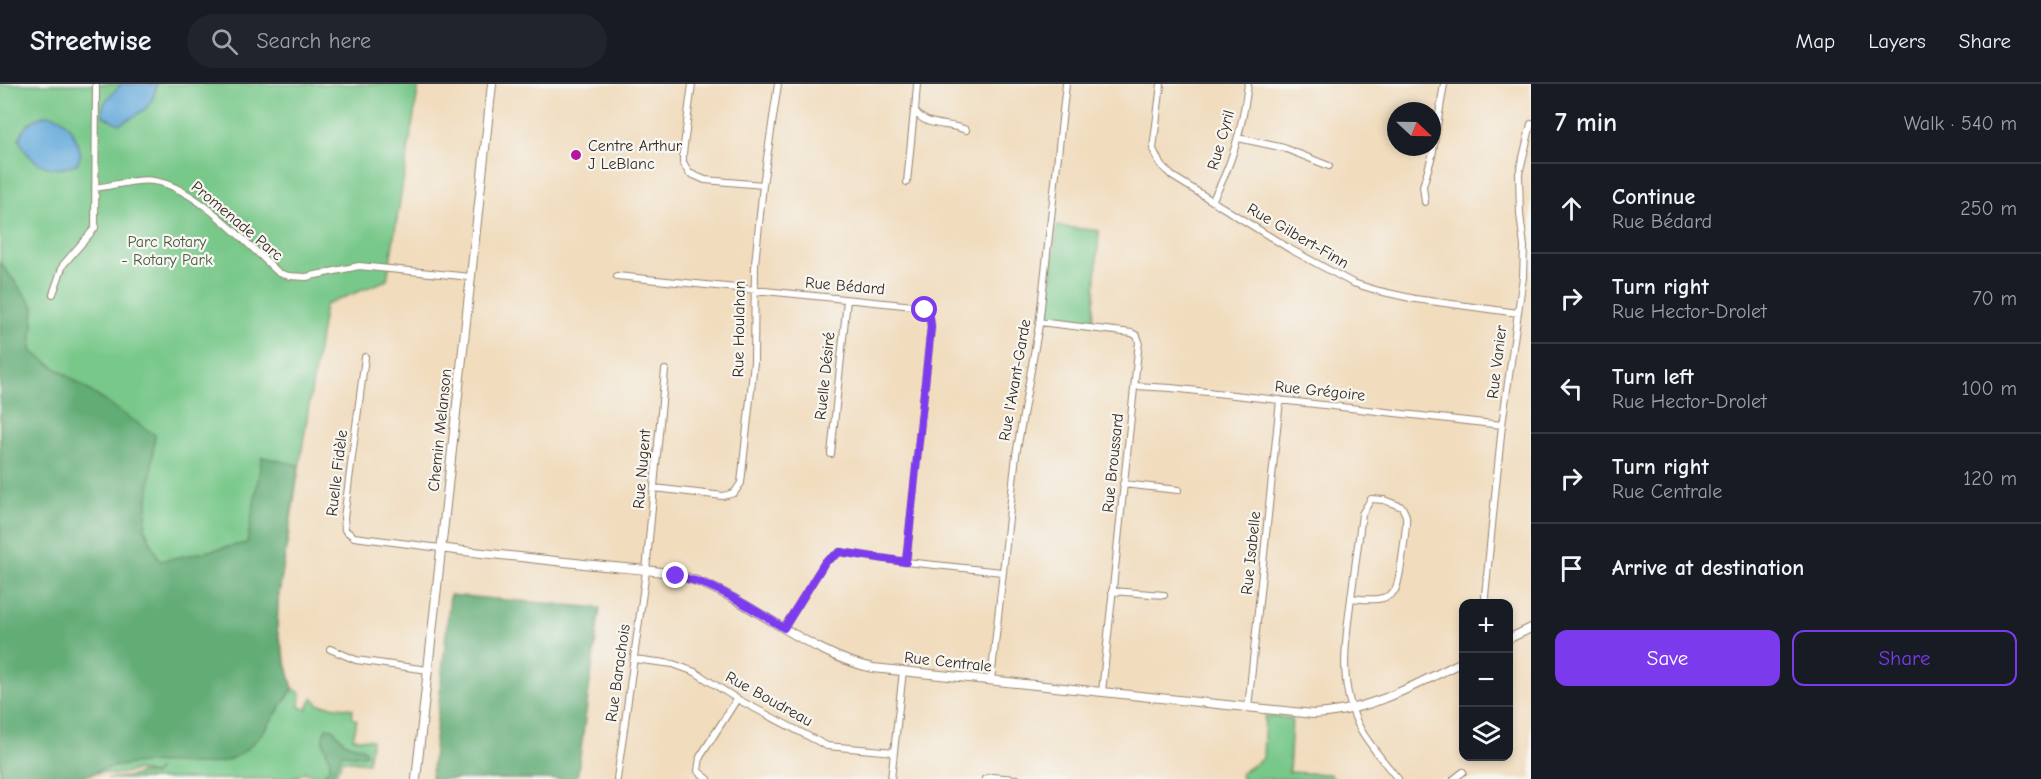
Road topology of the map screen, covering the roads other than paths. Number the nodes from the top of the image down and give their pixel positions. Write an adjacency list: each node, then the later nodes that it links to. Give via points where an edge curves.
1 (96, 84): 17 (street)
2 (492, 84): 21 (street, Chemin Melanson)
3 (692, 84): 16 (street, via 683,153 689,173 705,180)
4 (778, 84): 16 (street, Rue Houlahan)
5 (917, 84): 10 (street)
6 (1066, 84): 26 (street, Rue l'Avant-Garde)
7 (1161, 84): 18 (street, Rue Gilbert-Finn, via 1153,149 1172,176)
8 (1248, 84): 13 (street, Rue Cyril)
9 (1444, 84): 19 (street, via 1423,186)
10 (915, 111): 12 (street, via 926,122); 15 (street)
11 (1531, 124): 25 (street, Rue Vanier, via 1519,174 1524,247)
12 (966, 130)
13 (1238, 138): 14 (street, via 1284,148); 18 (street, Rue Cyril)
14 (1329, 166)
15 (907, 182)
16 (763, 185): 22 (street, Rue Houlahan)
17 (95, 188): 21 (street, Promenade Parc, via 152,180 172,185 200,203 279,273 289,276 306,277 359,266); 23 (street, via 95,228 63,265)
18 (1212, 201): 25 (street, Rue Gilbert-Finn, via 1353,283 1415,299)
19 (1425, 202)
20 (617, 276): 22 (street, Rue Bédard)
21 (471, 277): 36 (street, Chemin Melanson)
22 (753, 290): 24 (street, Rue Bédard); 34 (street, Rue Houlahan, via 754,362 738,490 723,496)
23 (53, 294)
24 (847, 300): 32 (street, Ruelle Désiré); 37 (street, Rue Bédard, via 914,306 930,317)
25 (1518, 313): 31 (street, Rue Vanier)
26 (1039, 322): 29 (street, Rue Broussard, via 1135,334 1139,344); 39 (street, Rue l'Avant-Garde, via 1016,456)
27 (365, 357): 36 (street, Ruelle Fidèle, via 345,530 360,538)
28 (665, 370): 34 (street, Rue Nugent)
29 (1135, 386): 30 (street, Rue Grégoire); 33 (street, Rue Broussard)
30 (1280, 400): 31 (street, Rue Grégoire); 55 (street, Rue Isabelle)
31 (1502, 425): 43 (street, Rue Vanier)
32 (831, 454)
33 (1123, 484): 35 (street); 40 (street, Rue Broussard)
34 (654, 488): 38 (street, Rue Nugent)
35 (1178, 490)
36 (440, 548): 38 (street, Rue Centrale); 50 (street, Chemin Melanson)
37 (906, 562): 39 (street); 44 (street, via 840,552 825,562)
38 (646, 571): 44 (street, Rue Centrale, via 691,579 723,592); 48 (street, Rue Barachois)
39 (1002, 572): 52 (street, Rue l'Avant-Garde)
40 (1112, 591): 41 (street); 53 (street, Rue Broussard)
41 (1164, 595)
42 (1351, 598): 42 (street, via 1386,597 1395,590 1406,517 1402,507 1371,499 1362,514); 56 (street, via 1344,669)
43 (1485, 599)
44 (784, 628): 51 (street, Rue Centrale, via 855,664)
45 (1531, 628): 46 (street)
46 (1513, 637)
47 (330, 649): 50 (street, via 356,660)
48 (634, 659): 54 (street, Rue Boudreau, via 673,664 695,672); 60 (street, Rue Barachois)
49 (1459, 663): 56 (street, Rue Centrale, via 1383,700)
50 (428, 670): 59 (street, Chemin Melanson)
51 (903, 671): 52 (street, Rue Centrale); 57 (street)
52 (991, 680): 53 (street, Rue Centrale)
53 (1102, 692): 55 (street, Rue Centrale)
54 (737, 699): 57 (street, Rue Boudreau, via 827,746); 61 (street, via 700,757 698,771)
55 (1248, 708): 56 (street, Rue Centrale, via 1313,714)
56 (1352, 709): 65 (street, via 1365,736)
57 (894, 752): 62 (street)
58 (1463, 772): 66 (street)
59 (416, 779)
60 (617, 779)
61 (708, 779)
62 (891, 779)
63 (986, 779): 64 (street)
64 (1017, 779)
65 (1398, 779)
66 (1454, 779)

